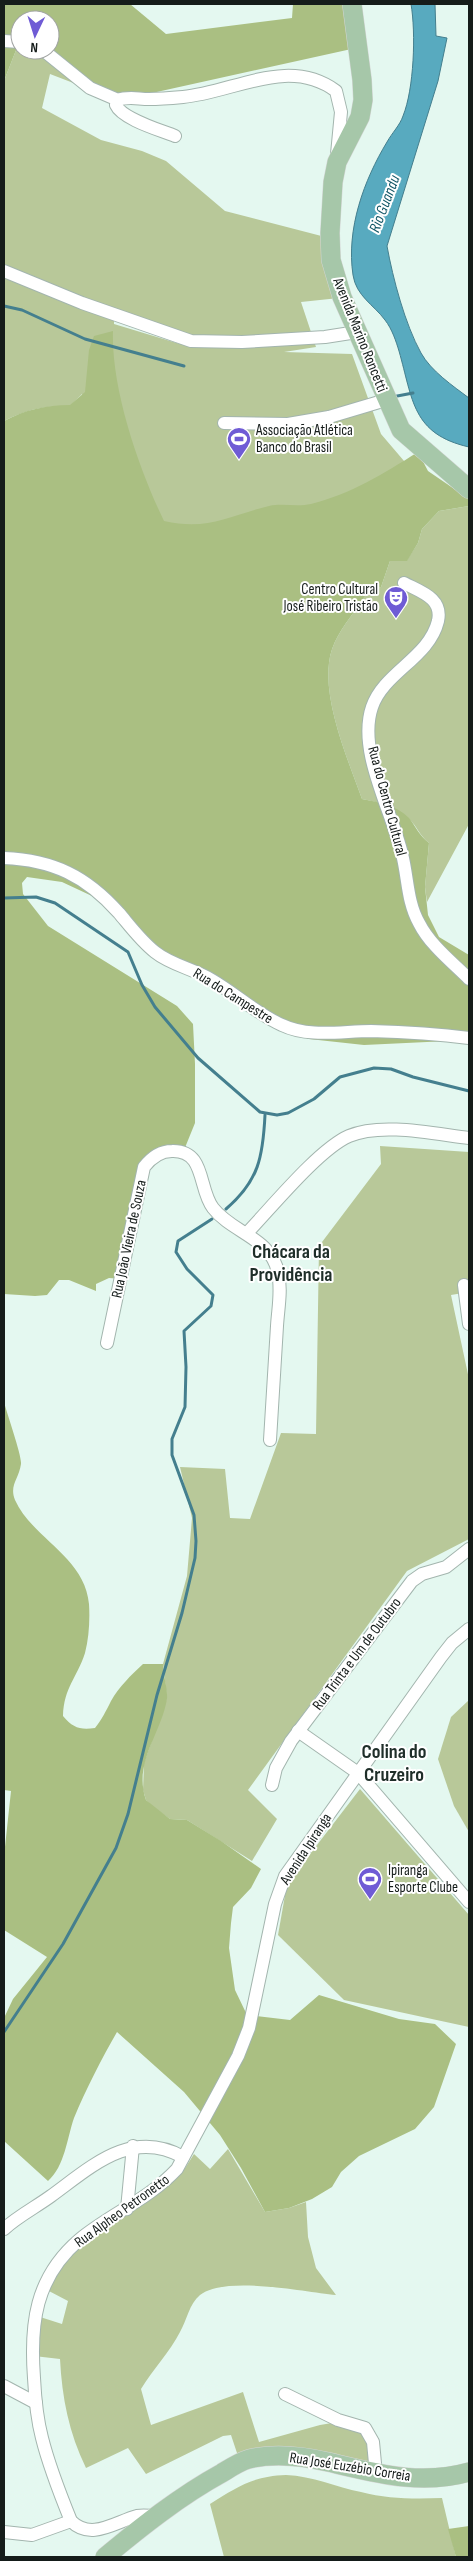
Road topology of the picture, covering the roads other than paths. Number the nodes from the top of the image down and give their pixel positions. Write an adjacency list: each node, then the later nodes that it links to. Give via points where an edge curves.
1 (352, 4): 5 (main road, Avenida Marino Roncetti, via 363,100 355,131)
2 (55, 60): 3 (street, via 90,88)
3 (118, 100): 4 (street, via 117,109 139,122); 5 (street, via 125,97 186,97 280,76 306,76 322,81 336,91 341,102)
4 (175, 136)
5 (337, 162): 7 (main road, Avenida Marino Roncetti, via 333,182 331,260)
6 (4, 271): 7 (street, via 82,303 191,341 325,338)
7 (357, 332): 8 (main road, Avenida Marino Roncetti)
8 (386, 400): 9 (street, via 329,417 288,424); 10 (main road, Avenida Marino Roncetti, via 401,430)
9 (224, 423)
10 (469, 489)
11 (404, 583): 13 (street, Rua do Centro Cultural, via 432,598 439,608 438,622 429,642 379,692 371,709 369,734 374,764 402,854 412,910 428,937)
12 (4, 858): 14 (street, Rua do Campestre, via 50,865 75,874 93,887 161,957 210,979 262,1014 292,1029 315,1033 375,1031)
13 (469, 979)
14 (469, 1038)
15 (469, 1138): 16 (street, via 383,1130 348,1136 318,1158)
16 (247, 1233): 19 (street, Rua João Vieira de Souza, via 213,1208 194,1159 175,1150 158,1154 150,1160 144,1167); 20 (street, Rua João Vieira de Souza, via 272,1256 279,1276)
17 (464, 1285): 18 (street)
18 (469, 1324)
19 (107, 1343)
20 (270, 1440)
21 (469, 1549): 23 (street, Rua Trinta e Um de Outubro, via 446,1567 422,1574 412,1581)
22 (469, 1629): 24 (street, Avenida Ipiranga, via 441,1657)
23 (298, 1731): 24 (street); 25 (street, Rua Trinta e Um de Outubro, via 276,1768)
24 (358, 1773): 26 (street); 30 (street, Avenida Ipiranga, via 285,1876 275,1904 249,2028 238,2056)
25 (272, 1785)
26 (456, 1886): 27 (street); 28 (street)
27 (469, 1895)
28 (469, 1902)
29 (133, 2146): 30 (street, via 157,2148); 31 (street); 32 (street, via 81,2173)
30 (183, 2158): 31 (street, Rua Alpheo Petronetto, via 167,2179)
31 (128, 2209): 35 (street, Rua Alpheo Petronetto, via 79,2240 47,2280 34,2313 32,2329)
32 (4, 2229)
33 (4, 2386): 35 (street)
34 (285, 2394): 37 (street, via 338,2420 365,2428 372,2442)
35 (36, 2403): 39 (street, Rua Alpheo Petronetto, via 41,2437)
36 (469, 2472): 37 (main road, Rua José Euzébio Correia, via 439,2478 408,2479)
37 (376, 2474): 38 (main road, Rua José Euzébio Correia, via 306,2458 251,2458 211,2478)
38 (156, 2516): 39 (street, via 138,2516 93,2530 82,2529); 41 (main road, Rua José Euzébio Correia)
39 (71, 2521): 40 (street, via 32,2535)
40 (4, 2532)
41 (105, 2557)

